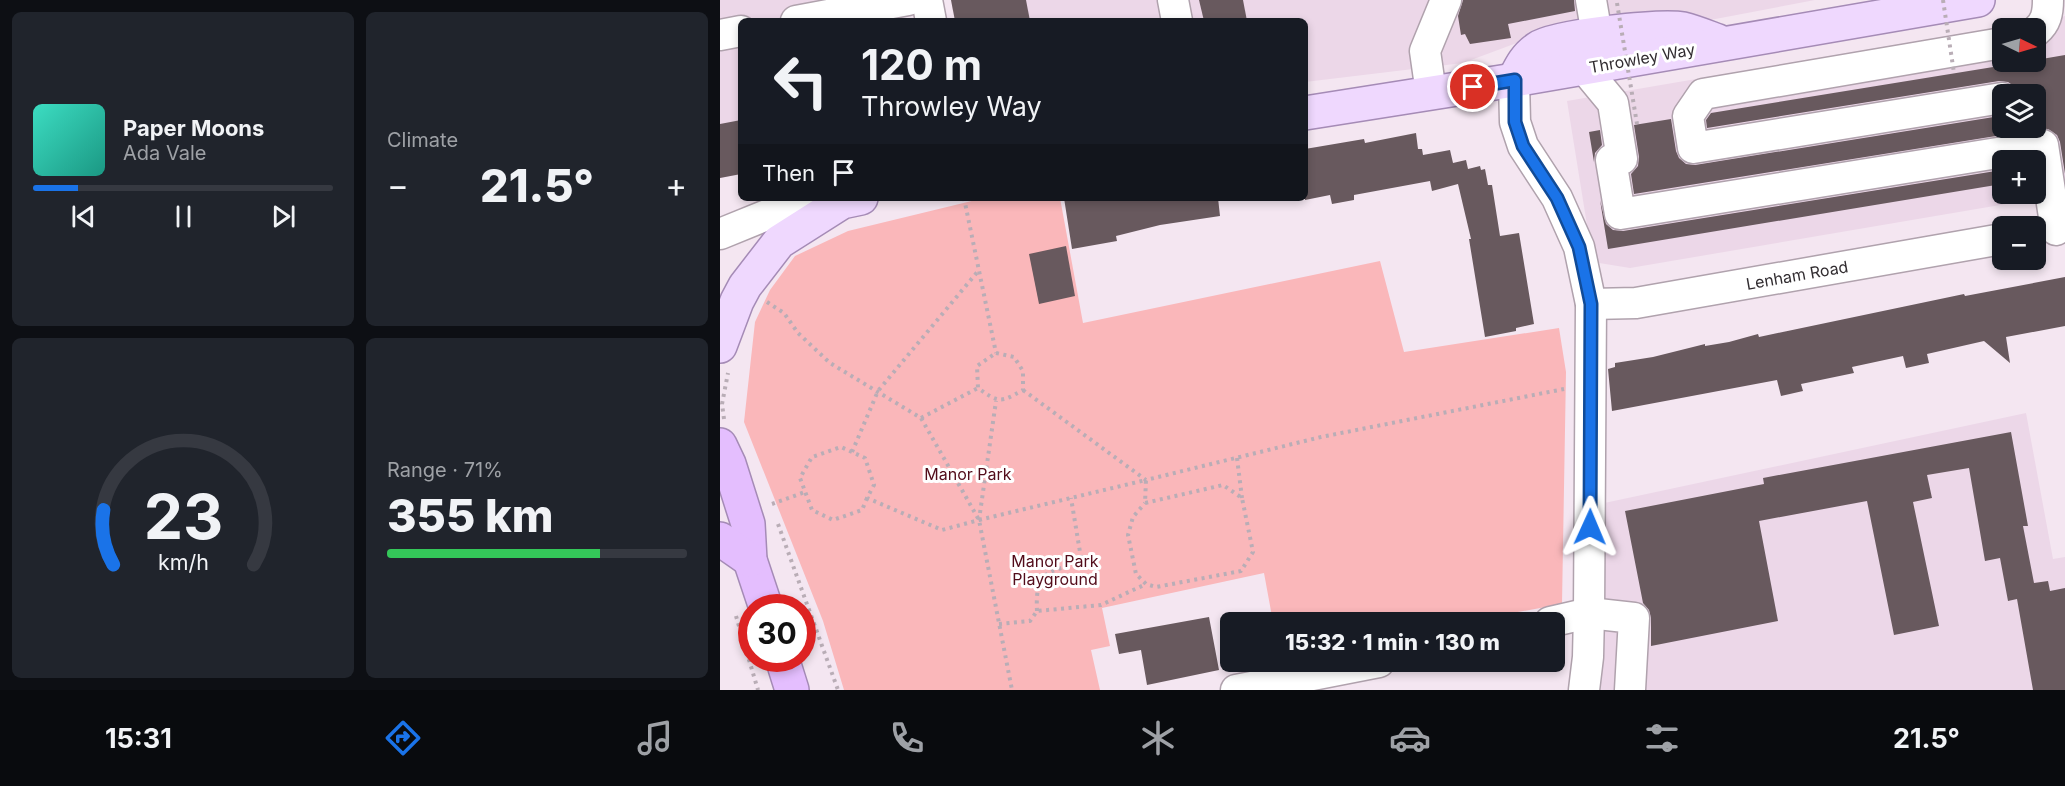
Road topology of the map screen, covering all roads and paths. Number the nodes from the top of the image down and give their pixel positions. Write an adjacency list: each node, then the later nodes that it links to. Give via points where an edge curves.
1 (908, 0): 9 (street)
2 (927, 0): 10 (street)
3 (1173, 0): 11 (street)
4 (1446, 0): 21 (street, via 1425,51)
5 (1943, 0): 19 (path, bridge)
6 (1978, 0): 16 (main road, Throwley Way)
7 (2048, 0): 12 (street)
8 (1604, 1): 15 (street); 24 (path, bridge)
9 (812, 18)
10 (930, 18)
11 (1176, 18)
12 (2046, 18)
13 (738, 32): 14 (street)
14 (720, 35)
15 (1597, 35): 16 (main road, via 1635,29 1682,29); 20 (main road, via 1555,40 1540,46 1523,61)
16 (1726, 44): 18 (main road, Throwley Way)
17 (1992, 45): 22 (street, via 1703,94 1688,116 1693,148)
18 (1584, 68): 20 (main road, Throwley Way); 25 (street, via 1613,104 1622,159 1611,160 1620,214)
19 (1954, 73)
20 (1515, 80): 21 (main road, Throwley Way); 34 (street, via 1515,122 1523,146 1557,198 1579,247)
21 (1431, 93): 23 (main road, Throwley Way)
22 (1992, 100)
23 (1308, 113)
24 (1637, 124)
25 (2014, 139): 29 (street, via 2043,145)
26 (801, 201): 30 (street)
27 (849, 201): 35 (main road, via 779,242 745,286)
28 (965, 201): 32 (path)
29 (2052, 230)
30 (720, 234)
31 (1992, 241): 34 (street, Lenham Road, via 1636,303)
32 (979, 270): 36 (path); 40 (path)
33 (765, 301): 40 (path, via 784,313 798,333 830,363)
34 (1591, 304): 37 (street)
35 (720, 346)
36 (996, 353): 38 (path, via 977,366); 39 (path, via 1014,357 1023,372)
37 (1591, 384): 45 (path, via 1321,437); 60 (street)
38 (978, 388): 41 (path); 42 (path)
39 (1023, 390): 41 (path); 46 (path)
40 (878, 391): 42 (path); 44 (path)
41 (996, 401): 54 (path)
42 (921, 418): 54 (path)
43 (720, 445): 56 (highway, via 748,524)
44 (852, 452): 47 (path, via 841,447 812,457 800,478); 48 (path, via 865,458 874,485)
45 (1237, 458): 46 (path); 50 (path)
46 (1146, 480): 49 (path); 52 (path)
47 (805, 492): 48 (path, via 812,510 833,520 862,510); 53 (path)
48 (867, 498): 54 (path, via 942,530)
49 (1071, 498): 54 (path); 59 (path, via 1082,564 1063,567 1042,577 1036,593)
50 (1242, 498): 52 (path, via 1223,485); 57 (path, via 1253,552 1241,571 1156,587)
51 (769, 499): 53 (path)
52 (1144, 503): 57 (path, via 1133,517 1128,535 1136,574)
53 (771, 505): 68 (path)
54 (979, 520): 62 (path)
55 (720, 538): 56 (highway)
56 (750, 560): 58 (highway)
57 (1146, 584): 59 (path, via 1101,605)
58 (751, 594)
59 (1037, 611): 62 (path, via 1030,621)
60 (1589, 614): 61 (street); 71 (street); 72 (street, via 1634,618)
61 (1565, 619)
62 (999, 624): 69 (path)
63 (756, 672): 66 (path)
64 (786, 672): 67 (highway)
65 (1328, 672): 70 (street)
66 (758, 690)
67 (792, 690)
68 (838, 690)
69 (1012, 690)
70 (1236, 690)
71 (1584, 690)
72 (1630, 690)

